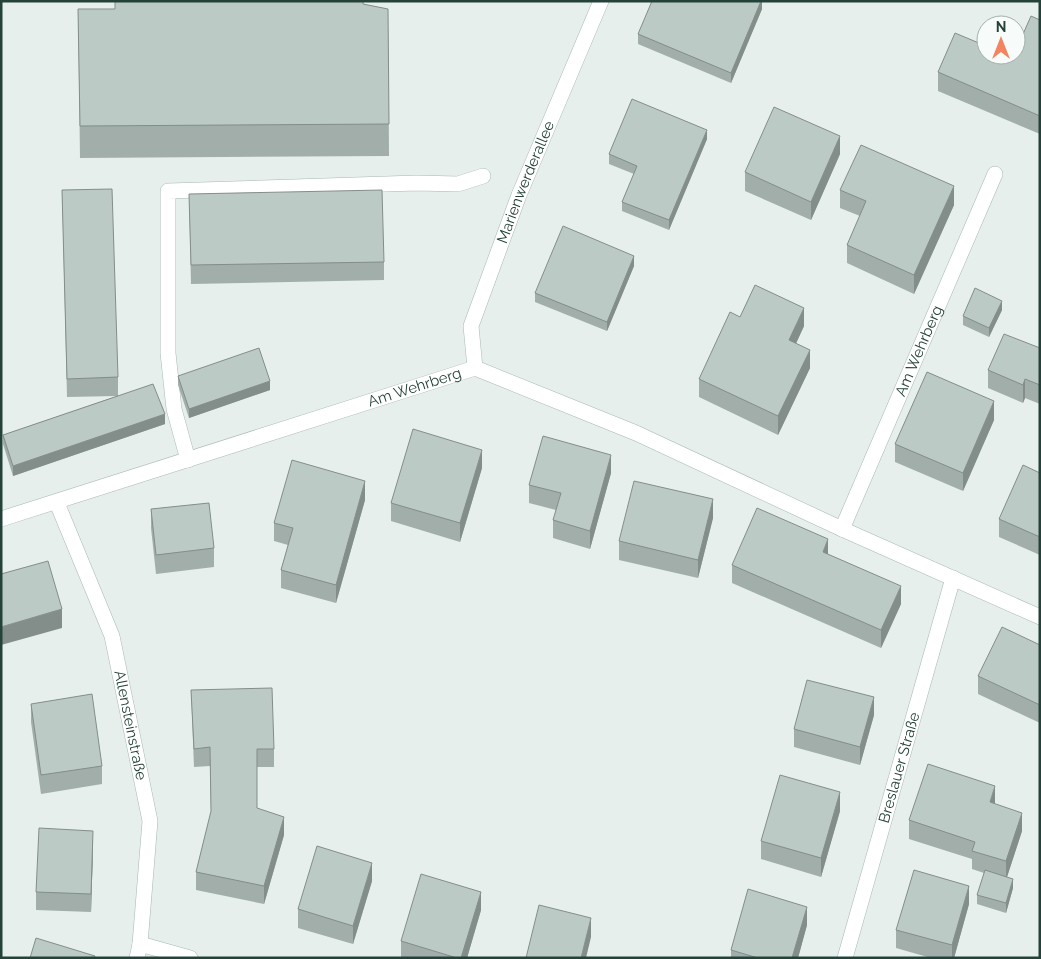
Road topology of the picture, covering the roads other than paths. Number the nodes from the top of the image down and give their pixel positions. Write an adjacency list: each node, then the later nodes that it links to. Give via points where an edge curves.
1 (601, 1): 4 (street, Marienwerderallee, via 519,195 471,326)
2 (996, 174): 8 (street, Am Wehrberg)
3 (483, 176): 5 (street, via 458,184 168,191 168,353 174,409)
4 (475, 368): 5 (street, Am Wehrberg); 8 (street, Am Wehrberg, via 636,433)
5 (188, 460): 6 (street, Am Wehrberg)
6 (57, 502): 7 (street, Am Wehrberg); 11 (street, Allensteinstraße, via 112,636 150,821)
7 (1, 519)
8 (842, 529): 9 (street, Am Wehrberg)
9 (953, 578): 10 (street, Am Wehrberg); 13 (street, Breslauer Straße)
10 (1040, 617)
11 (139, 951): 12 (street)
12 (190, 958)
13 (845, 958)

